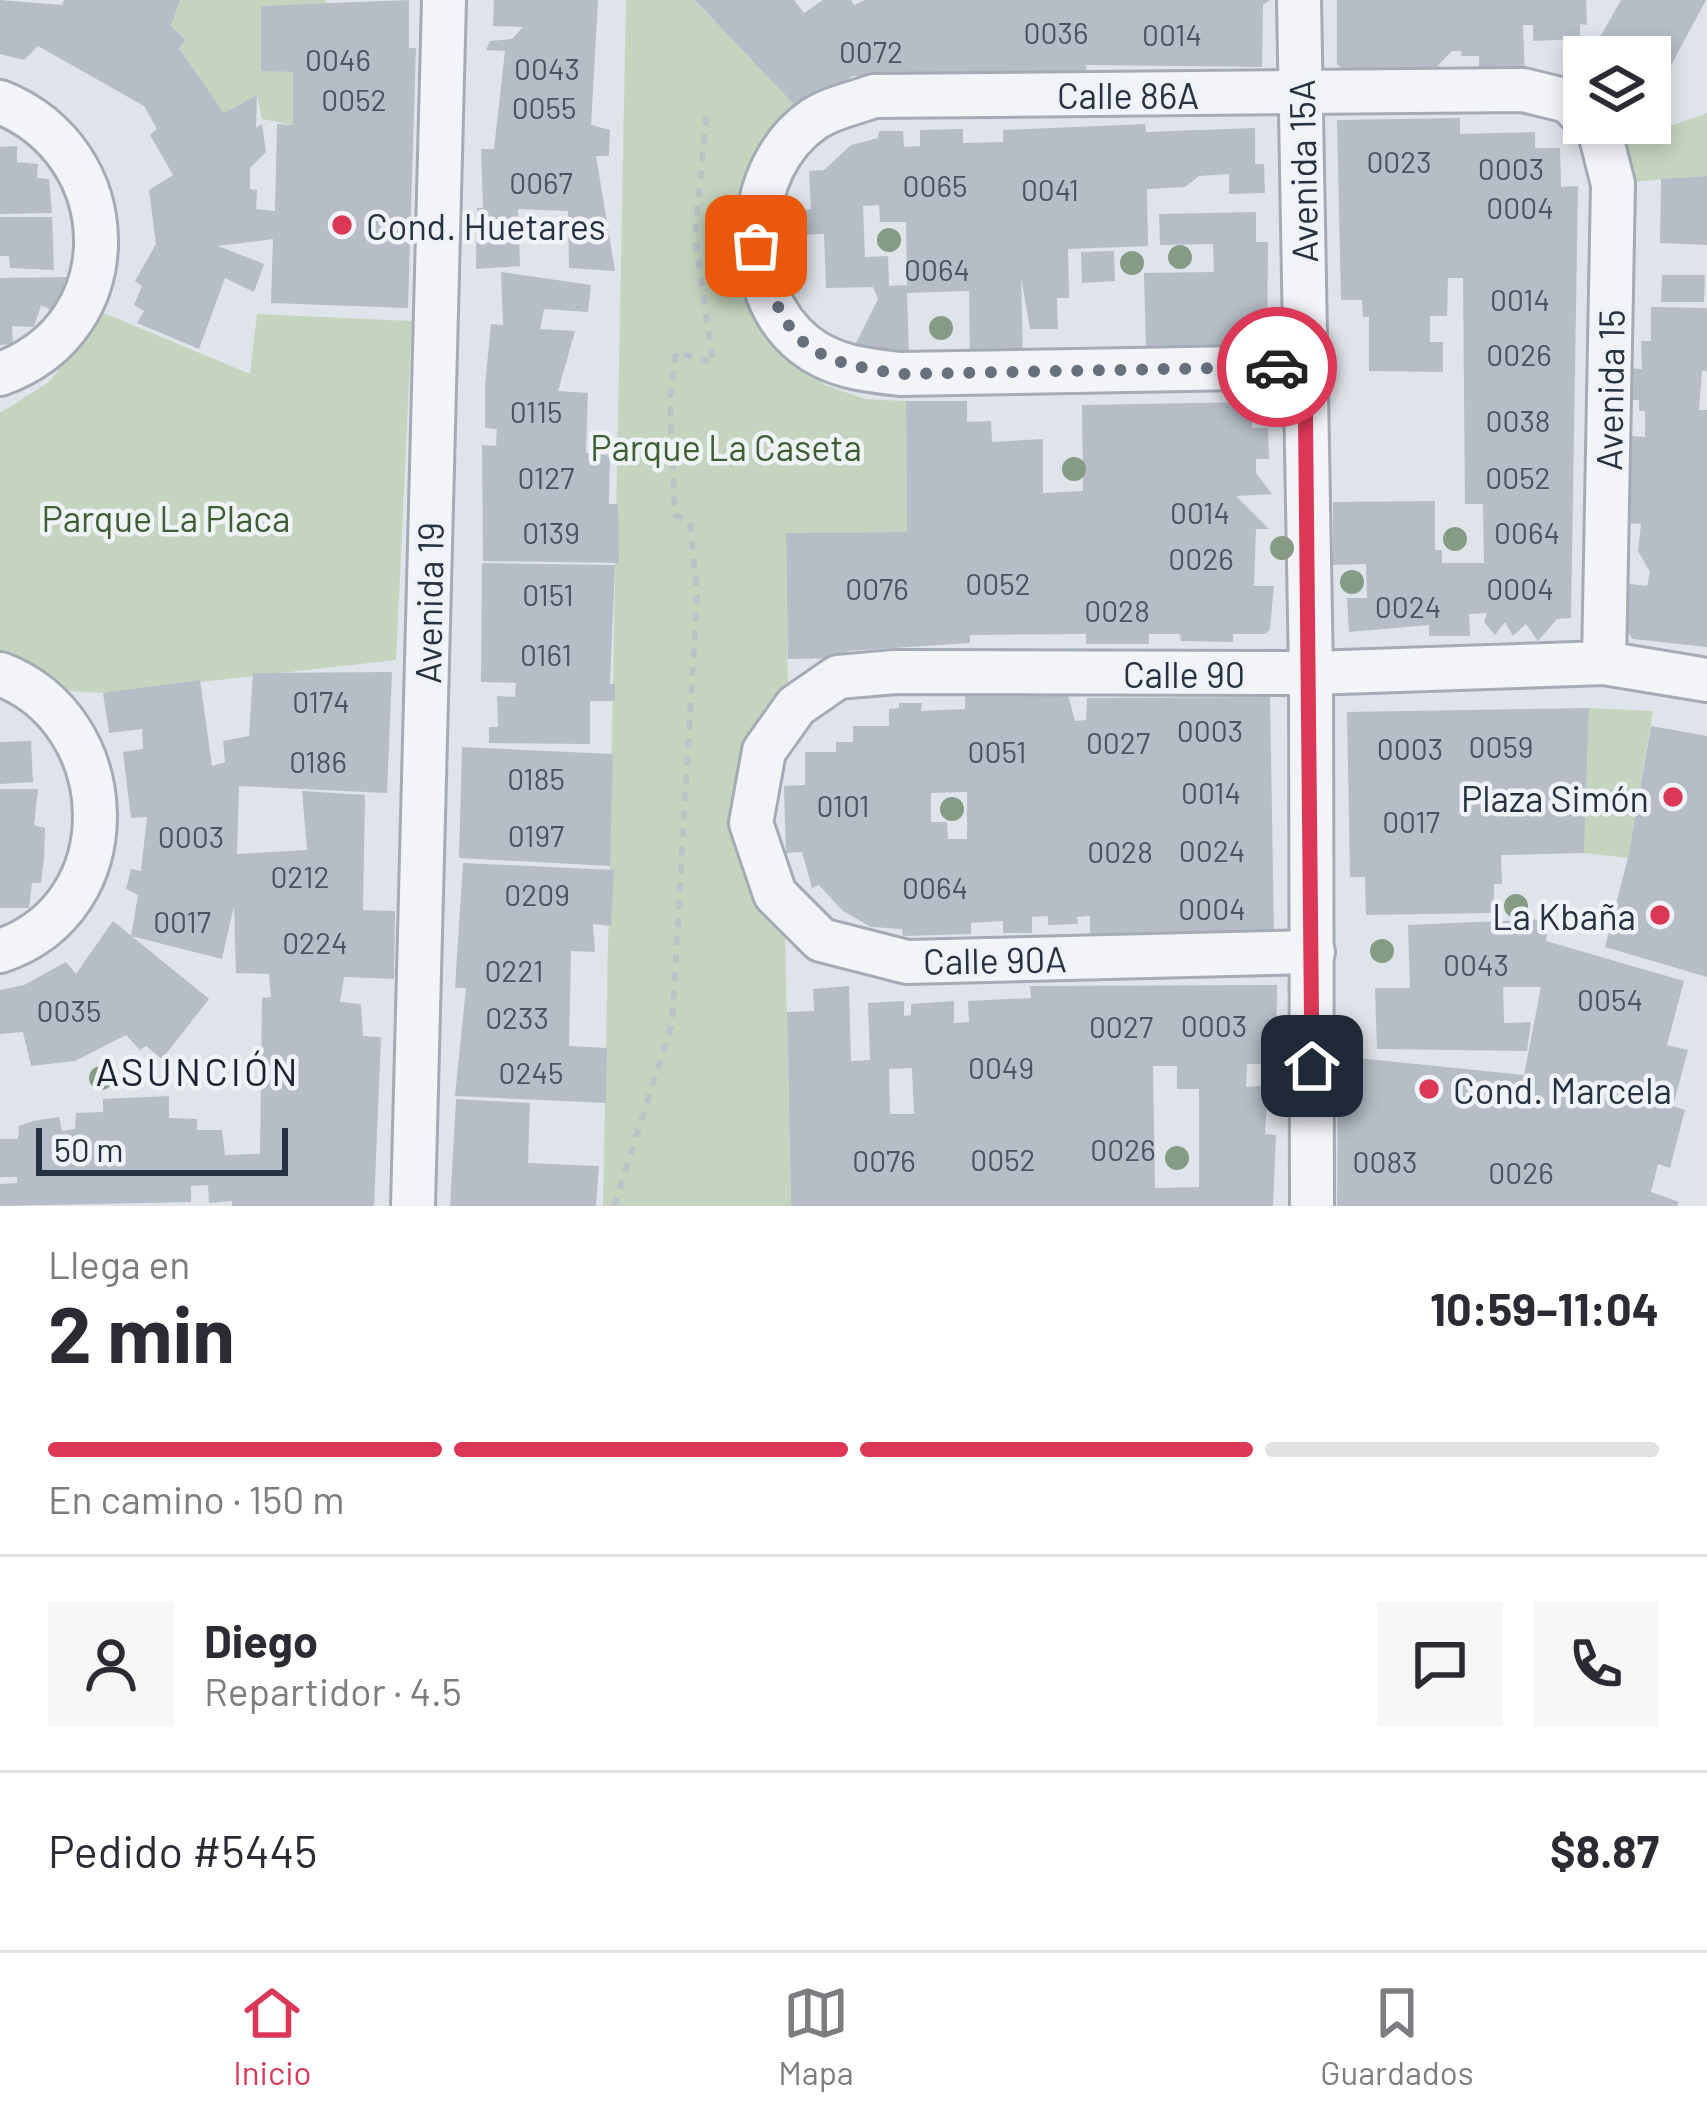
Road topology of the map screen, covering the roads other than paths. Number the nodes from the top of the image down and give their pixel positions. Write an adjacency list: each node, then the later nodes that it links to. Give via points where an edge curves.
1 (444, 0): 16 (street, Avenida 19)
2 (1300, 0): 3 (street, Avenida 15A)
3 (1300, 93): 4 (street, Calle 86A, via 1523,90); 7 (street, Avenida 15A); 7 (street, Calle 86A, via 874,96 815,118 787,145 762,189 756,246 777,313 804,345 843,366 901,374)
4 (1563, 100)
5 (0, 102): 8 (street, via 39,122 69,152 89,190 97,237 91,284 75,316 53,343)
6 (1603, 144): 9 (street, Avenida 15, via 1613,184)
7 (1305, 367): 10 (street, Avenida 15A)
8 (0, 374)
9 (1604, 663): 10 (street, Calle 90); 12 (street, Calle 90)
10 (1311, 673): 13 (street, Calle 90, via 838,677 796,706 764,751); 15 (street, Avenida 15A)
11 (0, 674): 14 (street, via 49,701 85,748 99,803 88,869 58,915)
12 (1707, 680)
13 (751, 823): 15 (street, Calle 90A, via 775,894 820,940 907,962)
14 (0, 951)
15 (1312, 952): 17 (street, Avenida 15A)
16 (413, 1206)
17 (1312, 1206)

